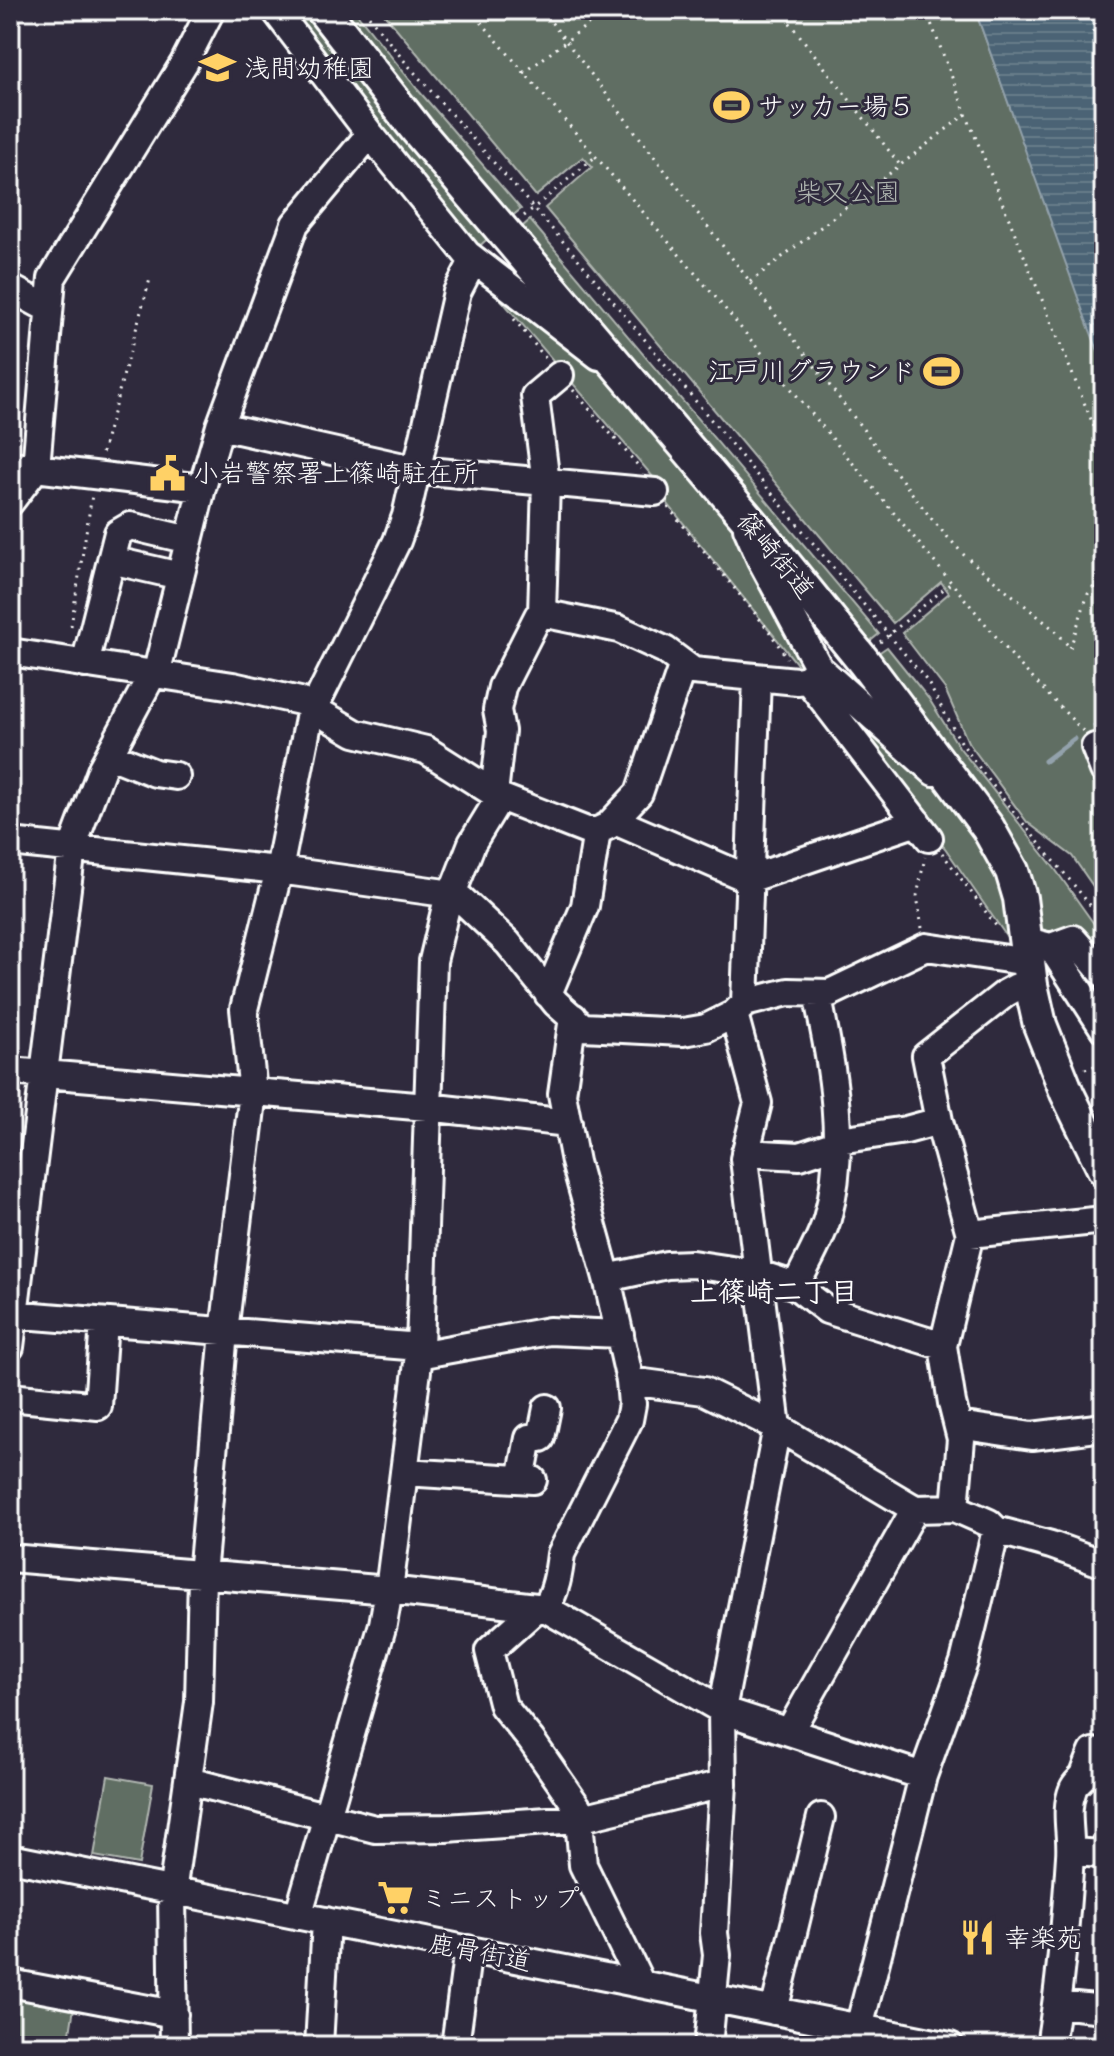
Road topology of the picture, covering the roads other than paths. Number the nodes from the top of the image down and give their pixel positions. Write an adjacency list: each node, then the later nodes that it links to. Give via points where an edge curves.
1 (211, 10): 9 (street, via 52,278)
2 (223, 10): 3 (street)
3 (232, 10)
4 (275, 10): 6 (street)
5 (323, 10): 10 (main road, 篠崎街道, via 417,130)
6 (370, 134): 7 (street); 12 (street, via 295,224)
7 (473, 261): 10 (street); 14 (street, via 457,292)
8 (10, 288): 9 (street)
9 (49, 309): 13 (street)
10 (619, 368): 19 (main road, 篠崎街道)
11 (560, 375): 15 (street, via 535,396)
12 (220, 426): 14 (street); 16 (street)
13 (23, 467): 16 (street); 18 (street)
14 (417, 470): 15 (street); 30 (street, via 397,541)
15 (546, 483): 17 (street); 23 (street)
16 (202, 488): 20 (street)
17 (655, 492)
18 (10, 502)
19 (741, 513): 27 (street); 34 (main road, 篠崎街道, via 864,662)
20 (189, 540): 21 (street, via 130,526 118,533); 22 (street)
21 (111, 560): 22 (street); 25 (street)
22 (180, 576): 28 (street)
23 (542, 613): 26 (street, via 619,629); 33 (street, via 502,687)
24 (10, 652): 25 (street)
25 (85, 664): 28 (street)
26 (683, 664): 29 (street, via 693,671); 35 (street, via 639,793)
27 (813, 674): 29 (street, via 797,681); 34 (street); 39 (street, via 923,830)
28 (154, 675): 30 (street, via 233,686); 31 (street)
29 (757, 678): 39 (street)
30 (313, 707): 33 (street, via 355,733 426,750); 38 (street)
31 (110, 755): 32 (street); 37 (street)
32 (176, 776)
33 (497, 796): 35 (street, via 587,831); 40 (street)
34 (971, 805): 41 (main road, 篠崎街道, via 1012,871)
35 (606, 826): 39 (street); 44 (street, via 585,906)
36 (10, 842): 37 (street)
37 (72, 848): 38 (street); 49 (street)
38 (279, 870): 40 (street); 50 (street, via 244,1009)
39 (749, 879): 45 (street)
40 (450, 894): 44 (street, via 508,943); 51 (street, via 433,961)
41 (1034, 959): 42 (street, via 1073,939); 43 (street, via 926,947 830,993); 47 (street); 52 (street, via 1017,987 926,1056); 56 (main road, 篠崎街道, via 1040,1025)
42 (1104, 974)
43 (817, 993): 45 (street, via 788,992); 54 (street)
44 (548, 994): 46 (street)
45 (739, 1008): 46 (street, via 706,1028 683,1032 583,1027); 55 (street, via 758,1103)
46 (573, 1017): 53 (street, via 562,1094)
47 (1104, 1029)
48 (10, 1071): 49 (street)
49 (43, 1073): 50 (street); 62 (street)
50 (253, 1092): 51 (street); 64 (street)
51 (427, 1107): 53 (street); 68 (street)
52 (939, 1121): 54 (street); 58 (street)
53 (568, 1123): 60 (street)
54 (839, 1141): 55 (street, via 800,1156); 61 (street, via 827,1219)
55 (745, 1153): 59 (street)
56 (1104, 1169)
57 (1104, 1220): 58 (street)
58 (970, 1234): 66 (street)
59 (759, 1274): 60 (street, via 692,1264); 61 (street); 73 (street)
60 (607, 1278): 65 (street)
61 (796, 1286): 66 (street, via 827,1310)
62 (12, 1314): 63 (street); 67 (street)
63 (104, 1322): 64 (street); 70 (street, via 98,1406)
64 (224, 1332): 68 (street); 81 (street)
65 (620, 1334): 68 (street, via 549,1331); 69 (street)
66 (943, 1346): 72 (street)
67 (10, 1347)
68 (419, 1351): 75 (street)
69 (630, 1381): 73 (street, via 704,1391); 83 (street, via 629,1420 561,1554 550,1601)
70 (10, 1397)
71 (547, 1408): 75 (street, via 541,1438 529,1438 527,1479)
72 (958, 1425): 74 (street, via 1032,1436); 76 (street)
73 (777, 1427): 77 (street); 84 (street)
74 (1104, 1427)
75 (404, 1472): 82 (street)
76 (955, 1508): 77 (street); 78 (street)
77 (915, 1509): 85 (street)
78 (996, 1530): 80 (street); 87 (street, via 964,1662)
79 (10, 1558): 81 (street)
80 (1104, 1564)
81 (202, 1575): 82 (street); 88 (street, via 199,1702)
82 (389, 1590): 83 (street); 90 (street)
83 (541, 1607): 84 (street); 92 (street, via 489,1651 503,1706 578,1808)
84 (722, 1710): 85 (street); 89 (street)
85 (789, 1732): 87 (street)
86 (1093, 1752): 93 (street, via 1071,1798)
87 (923, 1776): 107 (street)
88 (189, 1781): 90 (street); 96 (street)
89 (723, 1784): 92 (street); 102 (street)
90 (326, 1815): 92 (street, via 375,1829); 97 (street)
91 (821, 1817): 105 (street)
92 (578, 1819): 101 (street, via 583,1865)
93 (1071, 1852): 94 (street); 103 (street)
94 (1104, 1854)
95 (10, 1858): 96 (street, 鹿骨街道)
96 (172, 1893): 97 (street, 鹿骨街道); 106 (street)
97 (298, 1916): 98 (street, 鹿骨街道)
98 (326, 1921): 99 (street, 鹿骨街道); 110 (street)
99 (468, 1949): 101 (street, 鹿骨街道); 111 (street)
100 (10, 1983): 106 (street)
101 (641, 1984): 102 (street, 鹿骨街道)
102 (713, 1998): 105 (street, 鹿骨街道); 112 (street)
103 (1057, 2004): 104 (street); 113 (street)
104 (1104, 2009)
105 (774, 2011): 107 (street, 鹿骨街道)
106 (174, 2014): 109 (street)
107 (859, 2028): 108 (street, 鹿骨街道)
108 (945, 2045)
109 (174, 2046)
110 (319, 2046)
111 (455, 2046)
112 (708, 2046)
113 (1050, 2046)

